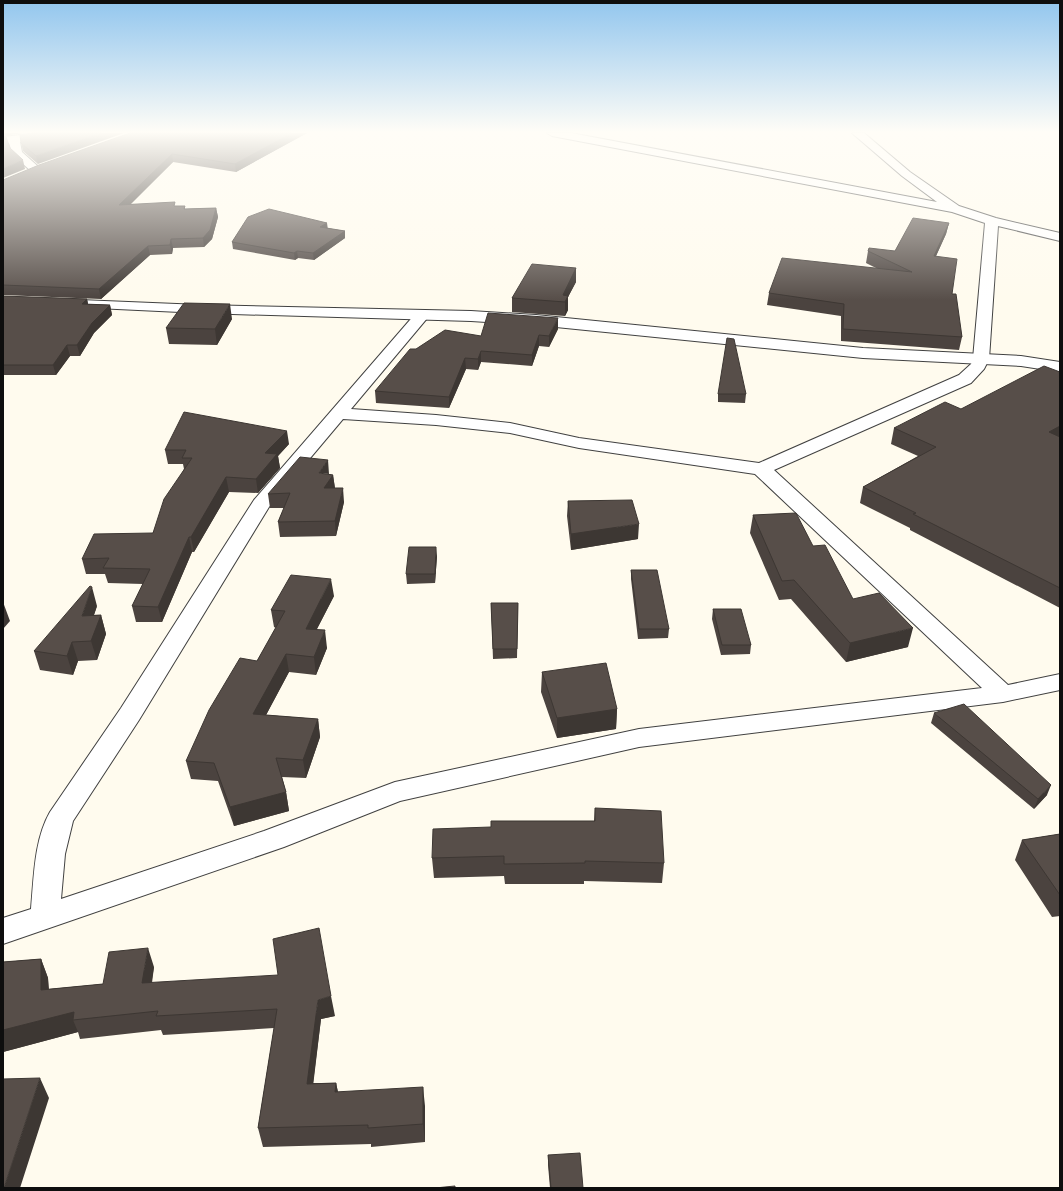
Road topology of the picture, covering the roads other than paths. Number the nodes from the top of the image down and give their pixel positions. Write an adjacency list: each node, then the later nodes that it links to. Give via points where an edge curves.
1 (847, 189): 3 (street)
2 (926, 189): 3 (street)
3 (955, 209): 4 (street)
4 (992, 221): 5 (street); 8 (street)
5 (1060, 237)
6 (64, 303): 7 (street, via 200,310)
7 (421, 316): 8 (street, via 536,320 863,353); 10 (street)
8 (981, 359): 9 (street, via 1021,361); 11 (street, via 966,379)
9 (1060, 367)
10 (339, 413): 11 (street, via 510,428 579,443); 14 (street, via 261,504 130,714 60,819 51,854)
11 (760, 469): 13 (street)
12 (1060, 682): 13 (street)
13 (1003, 694): 14 (street, via 639,738 395,792 274,838)
14 (45, 917): 15 (street)
15 (3, 931)

